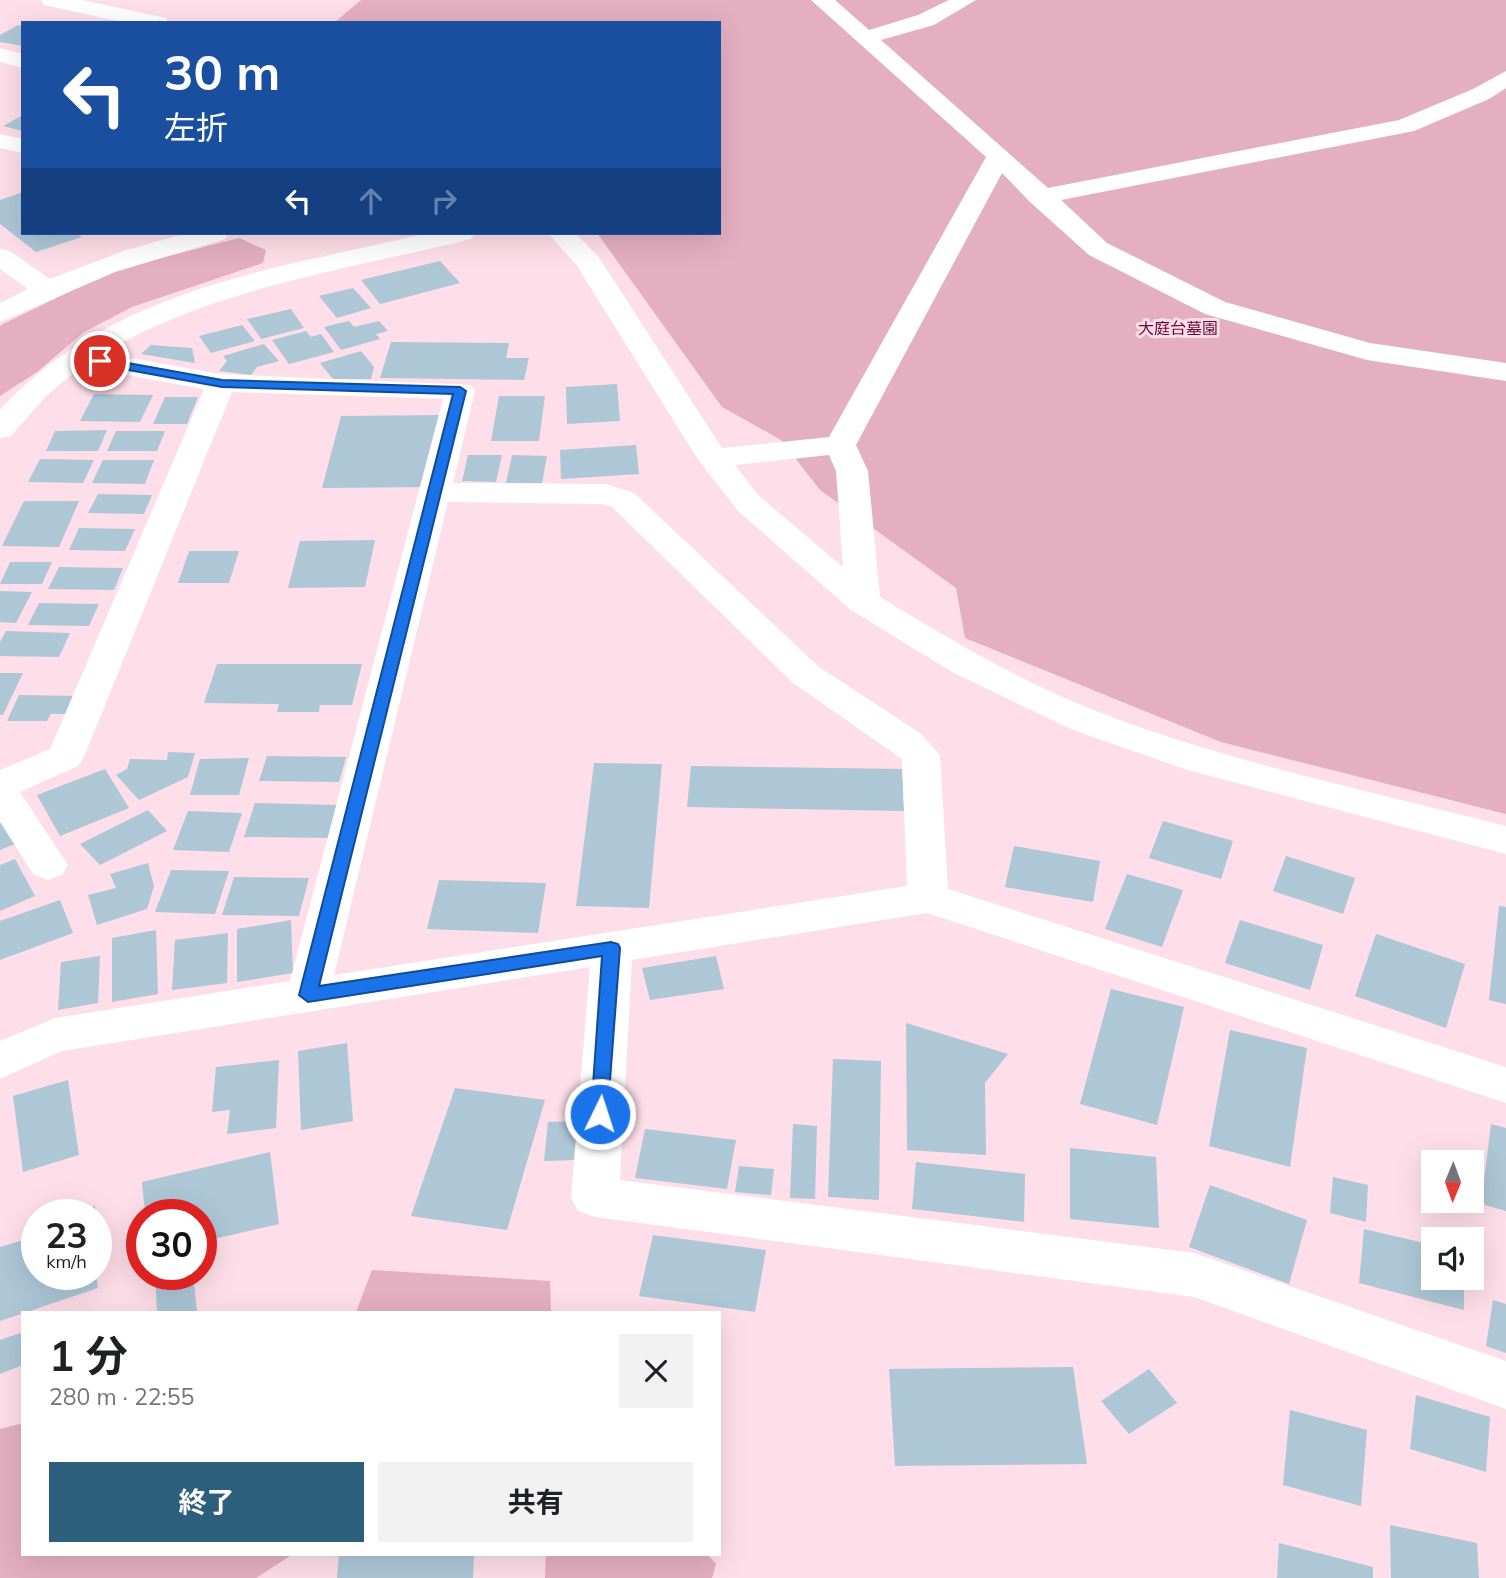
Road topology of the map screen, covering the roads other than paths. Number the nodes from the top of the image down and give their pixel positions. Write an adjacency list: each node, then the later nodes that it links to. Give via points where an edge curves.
1 (52, 0): 4 (street)
2 (822, 0): 5 (street)
3 (965, 0): 5 (street, via 926,20)
4 (149, 21)
5 (866, 38): 11 (street)
6 (0, 55): 7 (street)
7 (21, 60)
8 (1506, 78): 12 (street, via 1481,94 1405,126)
9 (0, 141): 10 (street)
10 (21, 146)
11 (999, 156): 12 (street); 24 (street)
12 (1039, 197): 21 (street, via 1098,249 1215,308 1367,351)
13 (206, 235): 18 (street, via 124,257)
14 (443, 235): 16 (street)
15 (563, 235): 25 (street, via 587,262)
16 (405, 239): 20 (street, via 180,305 120,331)
17 (0, 257): 18 (street)
18 (45, 288): 19 (street)
19 (0, 314)
20 (76, 357): 22 (street); 23 (street, via 32,393)
21 (1506, 372)
22 (222, 383): 26 (street, via 460,391); 28 (street, via 65,757)
23 (0, 429)
24 (840, 444): 25 (street); 27 (street, via 852,471)
25 (713, 458): 27 (street, via 748,503)
26 (435, 492): 32 (street, via 606,494 623,500 806,675 921,755); 34 (street)
27 (863, 602): 30 (street, via 965,664 1086,721 1197,760)
28 (0, 785)
29 (0, 791): 31 (street)
30 (1506, 840)
31 (48, 865)
32 (928, 898): 33 (street); 36 (street)
33 (611, 948): 34 (street); 37 (street, via 595,1197 1194,1275)
34 (308, 995): 35 (street, via 55,1034)
35 (0, 1061)
36 (1506, 1085)
37 (1506, 1385)

